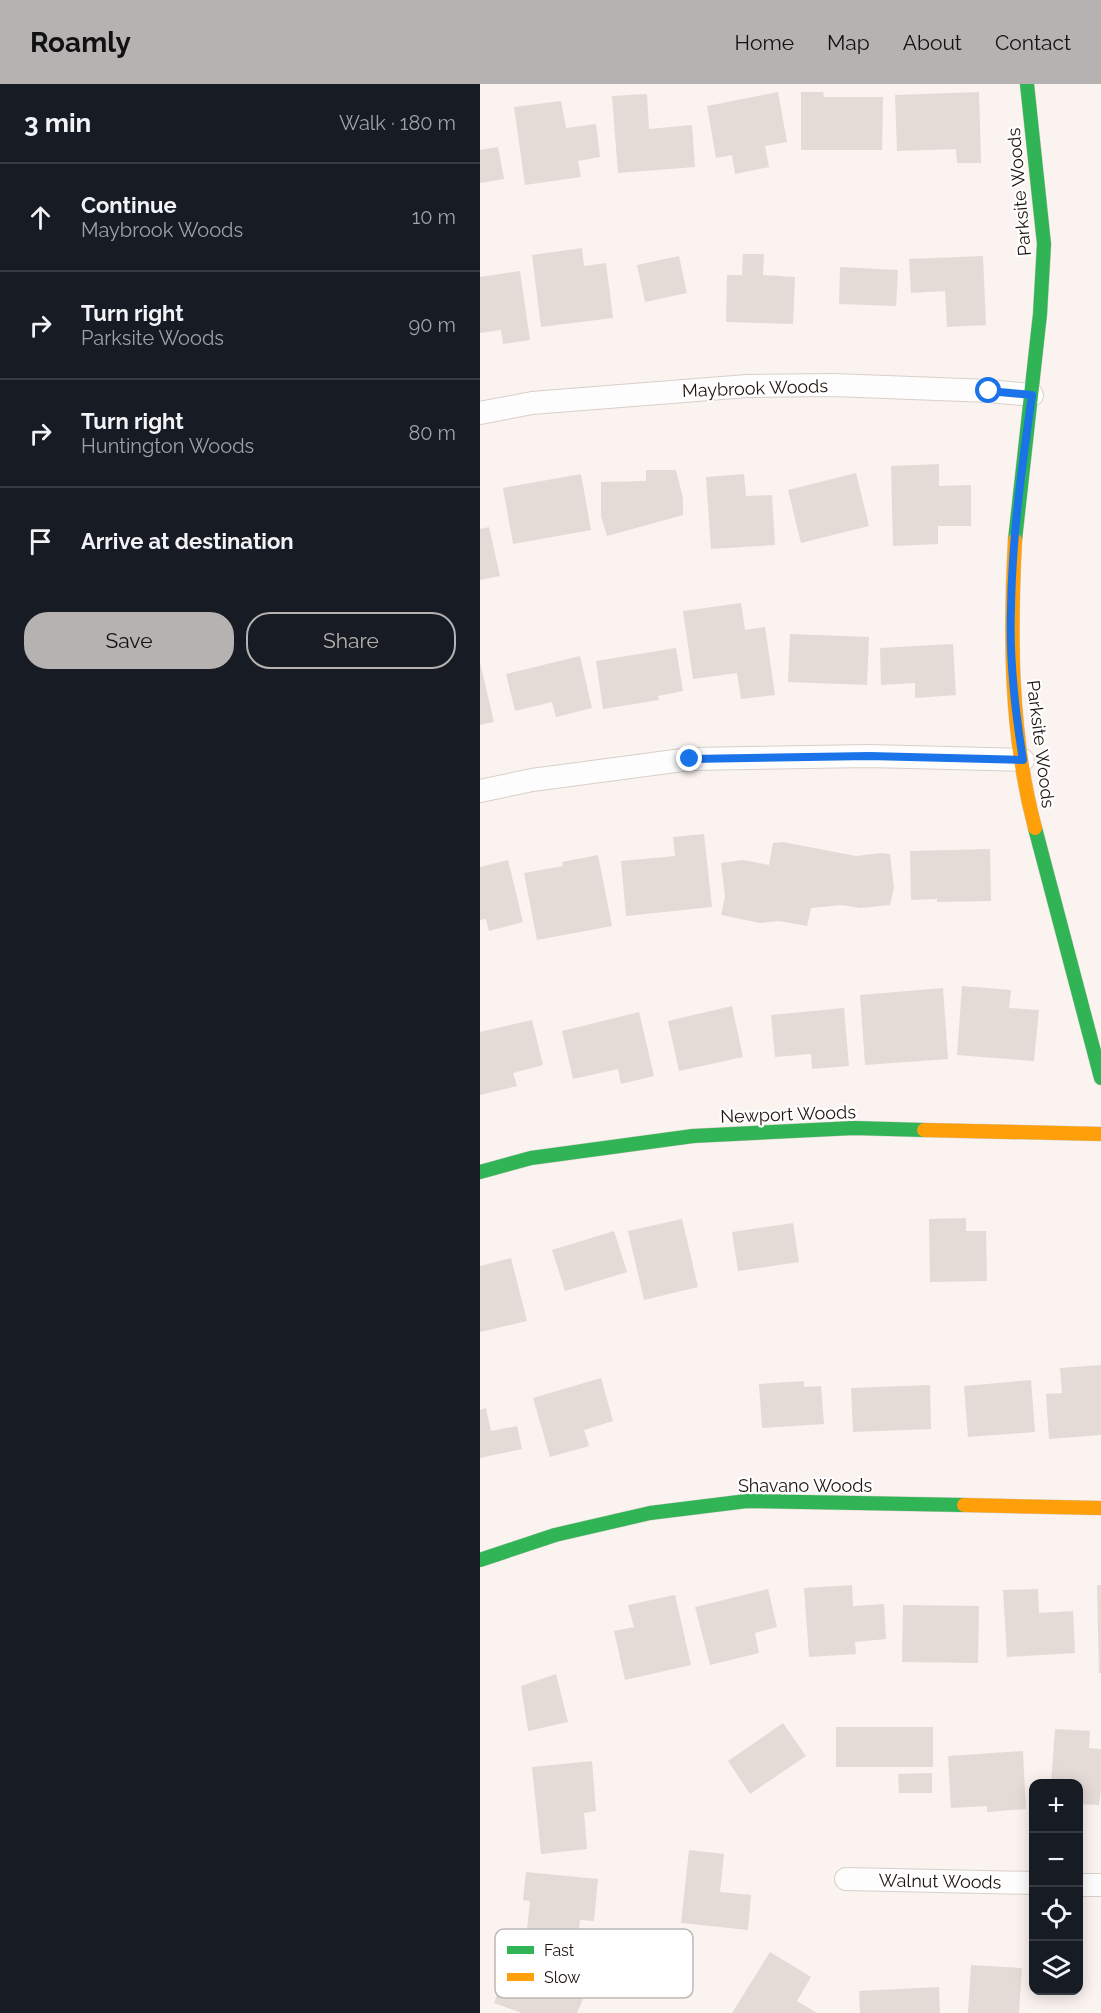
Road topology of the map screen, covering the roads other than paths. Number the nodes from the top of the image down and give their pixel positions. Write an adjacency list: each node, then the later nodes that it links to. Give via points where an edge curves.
1 (1028, 84): 2 (street, Parksite Woods, via 1044,244)
2 (1032, 395): 3 (street, Maybrook Woods, via 846,385 747,386 532,403); 4 (street, Parksite Woods, via 1017,510 1011,611 1015,711)
3 (480, 413)
4 (1023, 760): 5 (street, via 869,756 690,759 532,780); 6 (street, Parksite Woods, via 1030,809)
5 (480, 791)
6 (1101, 1078)
7 (1101, 1134): 8 (street, Newport Woods, via 854,1128 693,1136 531,1158)
8 (480, 1172)
9 (1101, 1508): 10 (street, Shavano Woods, via 747,1501 650,1513 555,1535)
10 (480, 1560)
11 (846, 1879): 12 (street, Walnut Woods)
12 (1029, 1883)
13 (1083, 1885): 14 (street)
14 (1101, 1885)

